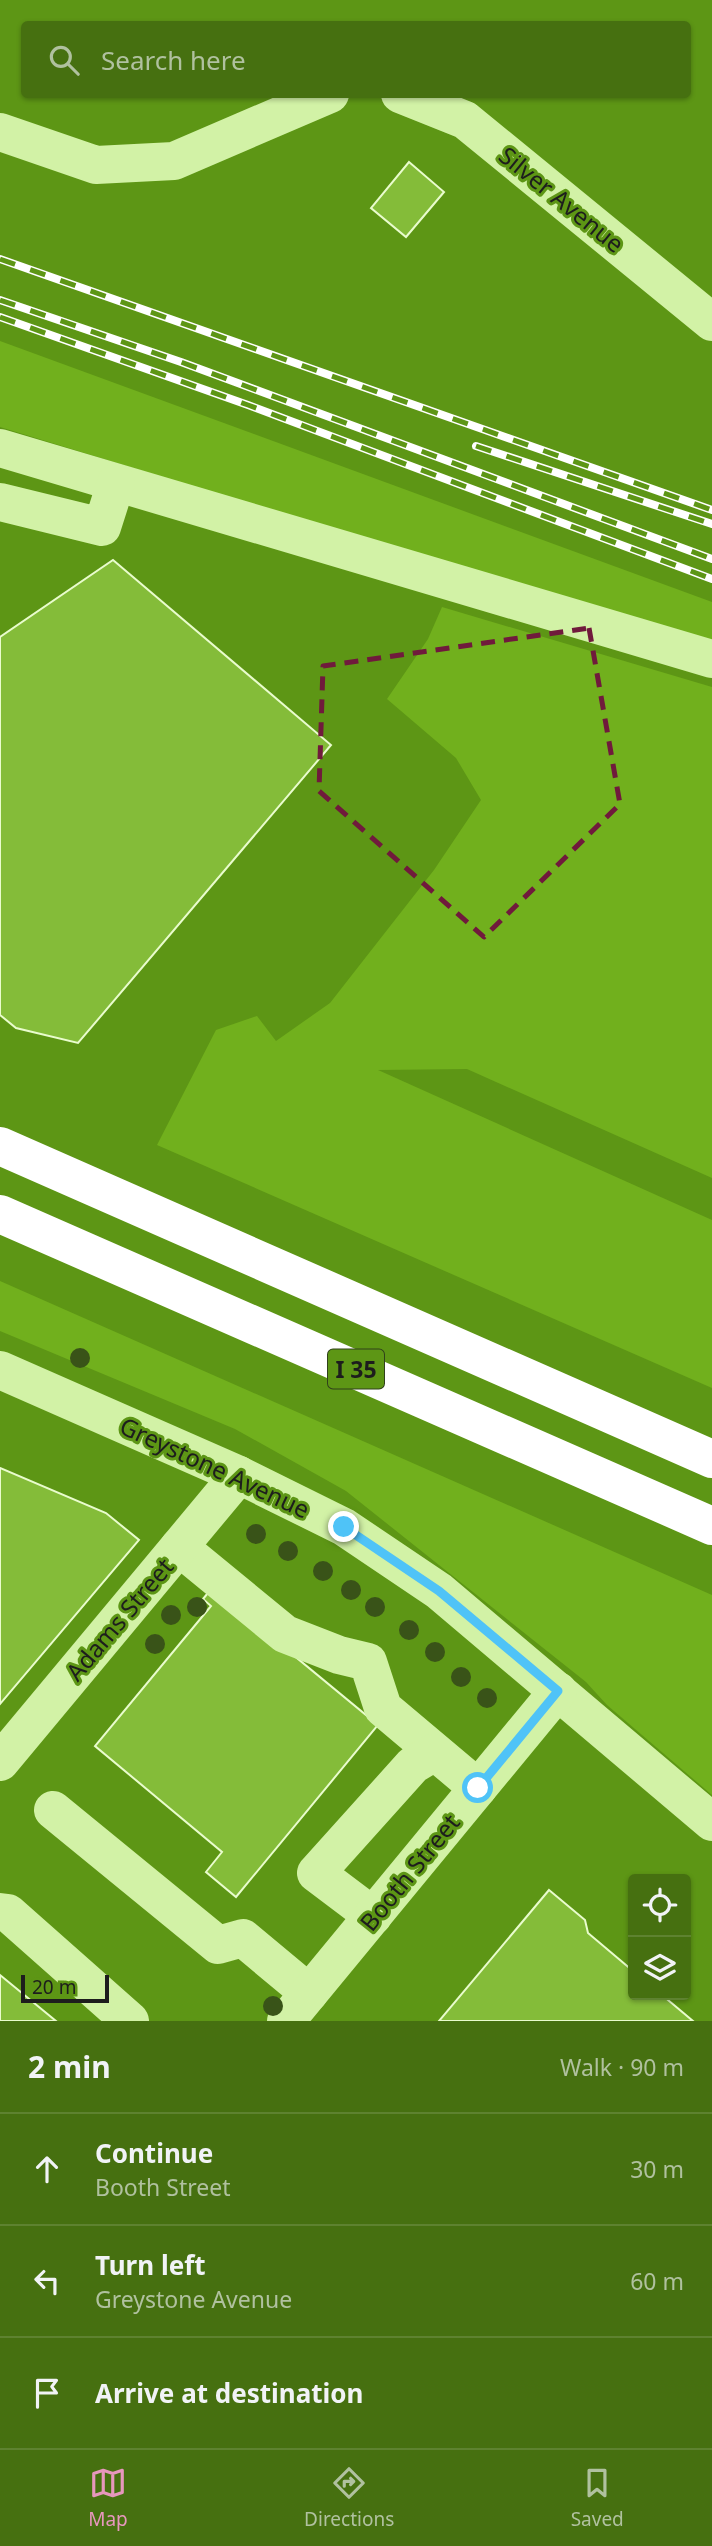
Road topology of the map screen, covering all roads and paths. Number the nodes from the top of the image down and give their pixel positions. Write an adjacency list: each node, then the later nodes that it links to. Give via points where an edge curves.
1 (321, 98): 3 (street, via 174,161 96,165)
2 (410, 98): 4 (street, Silver Avenue, via 465,120)
3 (0, 132)
4 (712, 322)
5 (3, 461): 6 (street)
6 (116, 483): 7 (street, via 102,527); 8 (street)
7 (0, 502)
8 (712, 659)
9 (0, 1126): 11 (highway)
10 (0, 1146): 11 (highway, I 35)
11 (70, 1176): 14 (highway, I 35)
12 (0, 1213): 16 (highway, I 35)
13 (0, 1370): 15 (street, Greystone Avenue)
14 (712, 1459)
15 (239, 1475): 17 (street, Adams Street); 18 (street, Greystone Avenue, via 344,1527 439,1591)
16 (712, 1526)
17 (179, 1547): 19 (street, via 285,1634 368,1662 383,1708); 20 (street, Adams Street)
18 (558, 1691): 21 (street, Booth Street); 23 (street, Greystone Avenue)
19 (433, 1753): 21 (street); 25 (street, via 413,1765 316,1872)
20 (0, 1762)
21 (478, 1788): 25 (street, Booth Street)
22 (53, 1810): 26 (street, via 218,1945 243,1938)
23 (712, 1822)
24 (0, 1912): 27 (street, via 8,1913)
25 (373, 1916): 26 (street, Booth Street)
26 (303, 2010)
27 (130, 2021)

